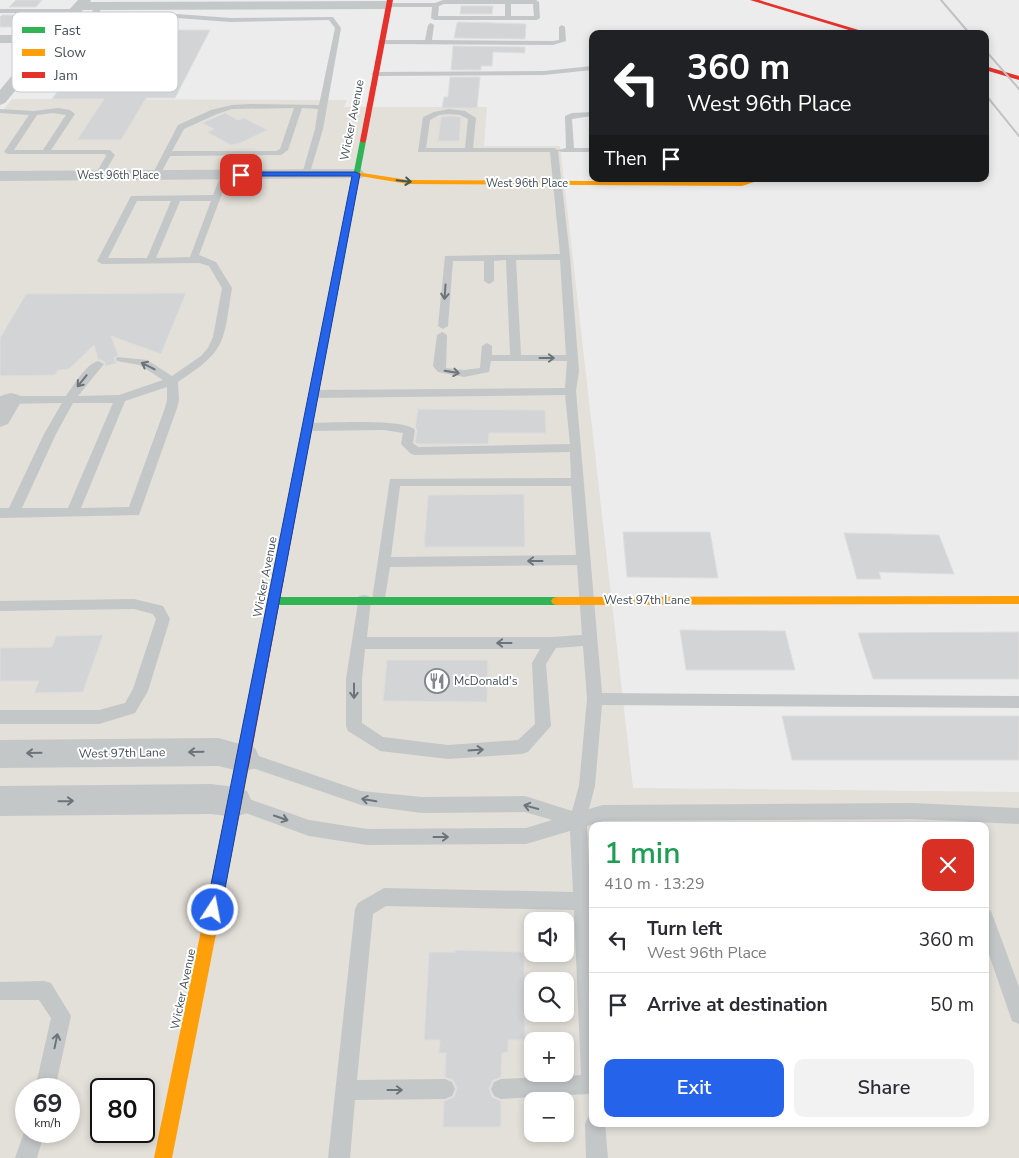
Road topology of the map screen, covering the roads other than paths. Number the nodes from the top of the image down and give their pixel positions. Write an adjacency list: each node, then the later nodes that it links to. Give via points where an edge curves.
1 (754, 0): 15 (main road)
2 (389, 2): 6 (lane); 8 (street); 16 (main road, Wicker Avenue)
3 (508, 2): 6 (lane, via 443,2); 12 (lane); 12 (lane, via 536,2 537,18)
4 (166, 3): 7 (street); 9 (street)
5 (245, 3): 8 (street); 9 (street)
6 (436, 5): 12 (lane, via 434,18)
7 (87, 7): 10 (lane)
8 (316, 8): 9 (lane); 25 (lane, via 332,18 338,28)
9 (226, 10): 11 (lane)
10 (0, 11)
11 (178, 14)
12 (508, 18)
13 (430, 25): 17 (lane)
14 (562, 27): 17 (lane, via 563,41 553,44)
15 (855, 30)
16 (381, 42): 17 (lane); 20 (main road, Wicker Avenue)
17 (428, 42)
18 (589, 68): 20 (lane, via 544,73)
19 (989, 69): 21 (main road)
20 (375, 74): 37 (main road, Wicker Avenue)
21 (1019, 78)
22 (8, 86): 23 (street)
23 (0, 100)
24 (299, 106): 25 (lane); 34 (lane, via 232,107 214,112 181,127); 34 (lane, via 284,150 278,153)
25 (322, 107): 36 (lane)
26 (0, 111): 27 (lane)
27 (34, 113): 33 (lane, via 60,111 71,114); 33 (lane, via 8,152)
28 (589, 114): 31 (lane, via 568,118)
29 (469, 150): 29 (lane, via 422,150 426,119 438,113 468,114 472,118); 30 (lane)
30 (554, 150): 31 (lane); 43 (lane)
31 (570, 150): 32 (lane)
32 (589, 150)
33 (46, 152): 38 (lane, via 107,152 111,155)
34 (167, 154): 39 (lane)
35 (403, 169): 37 (main road, West 96th Place)
36 (306, 174): 37 (street, West 96th Place); 40 (street, West 96th Place)
37 (356, 174): 43 (main road, West 96th Place, one-way to 43, via 408,182); 60 (main road, Wicker Avenue)
38 (99, 175): 39 (street, West 96th Place); 41 (street, West 96th Place)
39 (156, 175): 40 (street, West 96th Place)
40 (225, 175): 45 (lane)
41 (0, 176)
42 (748, 182): 43 (main road, West 96th Place)
43 (557, 183): 46 (lane)
44 (177, 198): 45 (lane); 51 (lane); 51 (lane, via 134,198 102,262)
45 (216, 198): 50 (lane, via 194,256)
46 (565, 257): 49 (lane); 56 (lane)
47 (448, 258): 48 (lane); 53 (lane, one-way to 53, via 440,366 442,370 460,374 480,372 485,370)
48 (490, 258): 49 (lane); 52 (lane)
49 (511, 258): 55 (lane)
50 (200, 260): 51 (lane); 58 (lane, via 213,264 227,288 221,323 212,350 191,370)
51 (150, 261)
52 (489, 280)
53 (487, 352): 55 (lane)
54 (121, 358): 58 (lane, one-way to 54, via 143,362)
55 (516, 358): 56 (lane, one-way to 56)
56 (572, 358): 59 (lane)
57 (98, 364): 61 (lane, one-way to 61)
58 (172, 380): 62 (lane); 69 (lane, via 174,400 134,512)
59 (570, 391): 60 (lane); 65 (lane)
60 (314, 394): 64 (main road, Wicker Avenue)
61 (68, 399): 62 (lane); 63 (lane); 68 (lane)
62 (120, 399): 69 (lane)
63 (4, 406)
64 (308, 427): 65 (lane, via 384,426 409,430 407,444 415,451); 75 (main road, Wicker Avenue)
65 (576, 448): 66 (lane)
66 (577, 482): 70 (lane); 71 (lane, via 394,482)
67 (0, 512): 68 (lane)
68 (14, 512): 69 (lane)
69 (73, 512)
70 (584, 560): 71 (lane, one-way to 71); 73 (lane)
71 (384, 562): 72 (lane)
72 (372, 600): 73 (main road, West 97th Lane); 75 (main road, West 97th Lane); 78 (lane)
73 (587, 600): 74 (main road, West 97th Lane); 77 (lane)
74 (1019, 600)
75 (274, 601): 84 (main road, Wicker Avenue)
76 (0, 606): 82 (lane, via 134,604 158,610 163,619 140,691 130,708 99,717)
77 (590, 640): 79 (lane); 80 (lane)
78 (359, 643): 79 (lane, one-way to 78); 79 (lane, one-way to 79, via 354,680 354,726 380,744 448,752 522,747 543,726 539,663)
79 (552, 643)
80 (595, 699): 81 (lane); 88 (lane, via 587,786)
81 (1019, 702)
82 (0, 717)
83 (0, 754): 84 (street, West 97th Lane, one-way to 83, via 218,752)
84 (244, 758): 86 (main road, Wicker Avenue); 88 (lane, one-way to 84, via 525,804 422,805 361,798)
85 (0, 802): 86 (street, one-way to 86, via 211,799)
86 (235, 802): 88 (lane, one-way to 88, via 308,828 366,837 526,836); 103 (main road, Wicker Avenue)
87 (1019, 816): 89 (lane)
88 (578, 820): 89 (lane, via 604,813 912,811); 90 (lane)
89 (951, 820)
90 (582, 901): 94 (lane); 99 (lane, via 384,897 364,909)
91 (989, 928): 93 (lane)
92 (0, 991): 95 (lane, one-way to 92, via 61,1016 44,990)
93 (1019, 1014)
94 (589, 1030)
95 (48, 1078)
96 (589, 1085): 98 (lane)
97 (445, 1089): 99 (lane, one-way to 97)
98 (501, 1089)
99 (346, 1090): 104 (lane)
100 (595, 1127): 105 (lane)
101 (31, 1143): 102 (lane)
102 (26, 1158)
103 (163, 1158)
104 (339, 1158)
105 (596, 1158)

